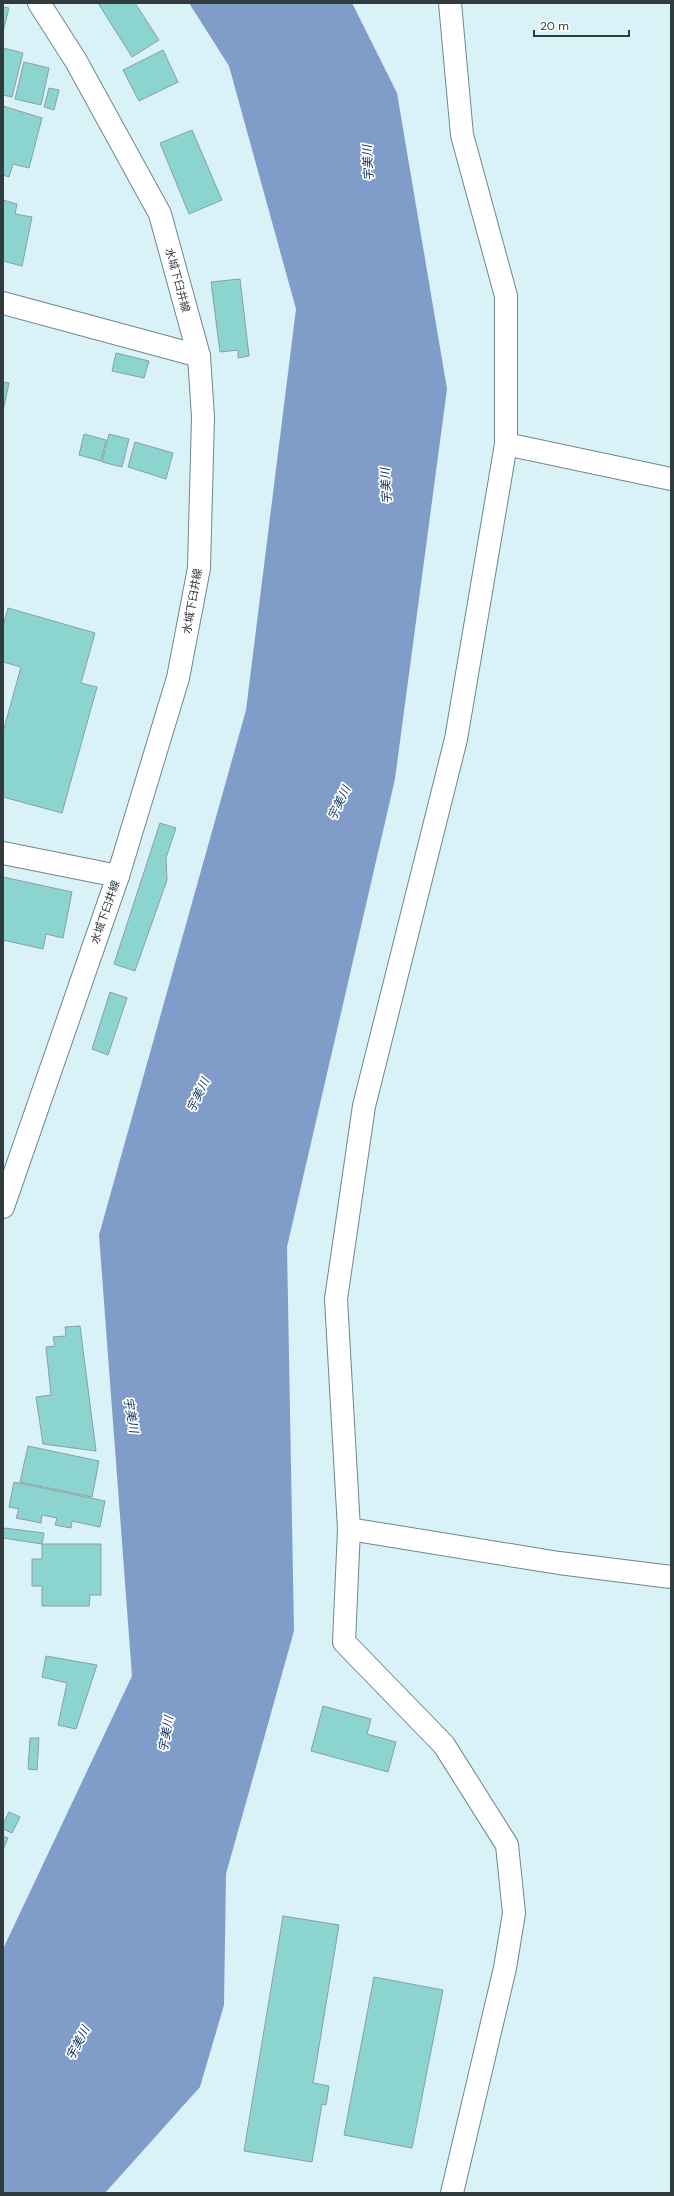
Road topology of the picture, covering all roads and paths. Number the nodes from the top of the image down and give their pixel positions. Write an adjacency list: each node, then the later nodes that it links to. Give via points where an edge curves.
1 (39, 3): 4 (street, 水城下臼井線, via 76,61 160,214)
2 (450, 3): 5 (street, via 462,135 506,296)
3 (3, 303): 4 (street)
4 (199, 356): 8 (street, 水城下臼井線, via 203,417 199,568 178,678)
5 (506, 444): 6 (street); 10 (street, via 456,739 364,1106 336,1299)
6 (671, 479)
7 (3, 853): 8 (street)
8 (118, 876): 9 (street, 水城下臼井線)
9 (3, 1207)
10 (348, 1529): 11 (street, via 558,1563); 12 (street, via 344,1642 444,1745 507,1845 514,1913 505,1968)
11 (671, 1577)
12 (452, 2193)

